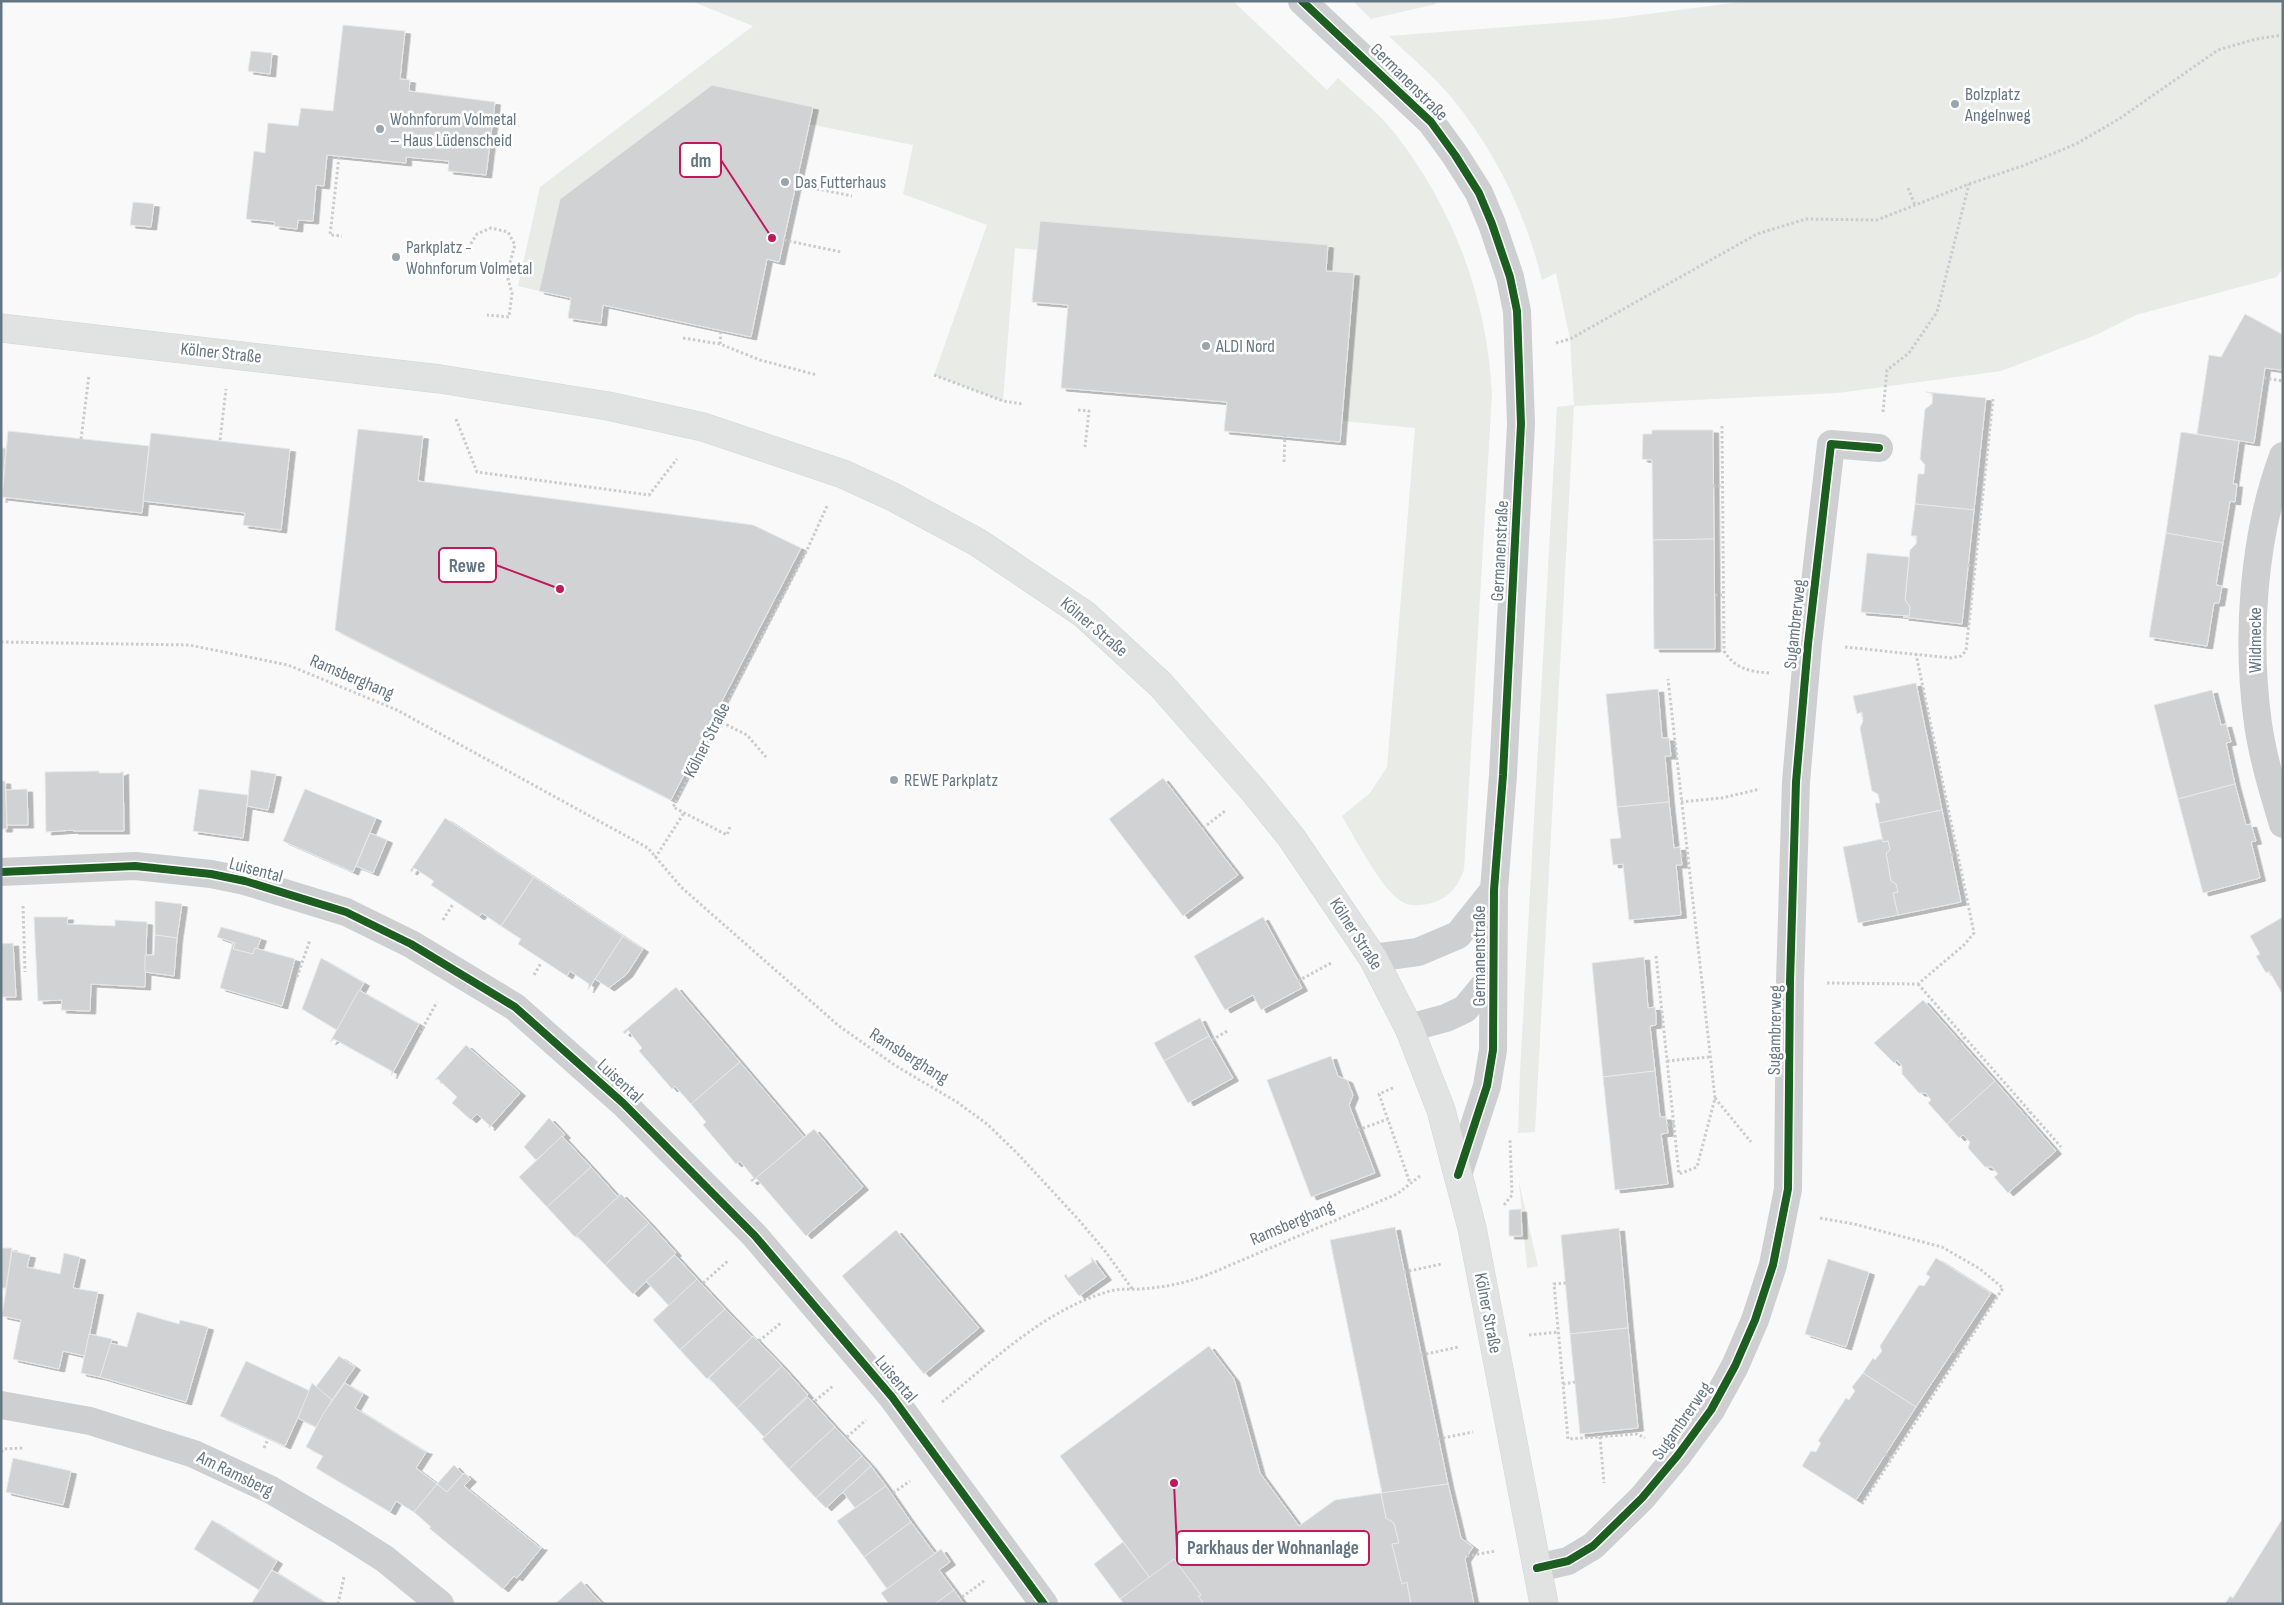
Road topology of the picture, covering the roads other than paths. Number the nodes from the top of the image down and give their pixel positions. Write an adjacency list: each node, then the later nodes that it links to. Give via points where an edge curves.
1 (1302, 1): 7 (street, Germanenstraße, via 1431,122 1479,193 1514,292 1518,311 1521,424)
2 (1, 328): 8 (main road, Kölner Straße, via 440,379 608,406 703,427 842,474 893,497 977,542 1091,621 1161,685 1291,837)
3 (1879, 448): 13 (street, Sugambrerweg, via 1831,444 1796,782 1788,1189 1773,1265 1755,1320 1735,1366 1711,1410 1678,1455 1642,1498 1593,1546 1568,1561)
4 (2283, 456): 5 (street, Wildmecke, via 2269,496 2260,542 2254,632 2258,724 2268,775)
5 (2283, 824)
6 (12, 871): 15 (street, Luisental, via 135,866 245,881 346,912 411,944 509,1003 623,1103 755,1236 914,1424)
7 (1494, 890): 8 (street, Germanenstraße, via 1458,935 1418,952); 9 (street, Germanenstraße)
8 (1373, 958): 10 (main road, Kölner Straße)
9 (1493, 975): 10 (street, Germanenstraße, via 1465,1009); 11 (street, Germanenstraße, via 1494,1032 1487,1086)
10 (1409, 1028): 11 (main road, Kölner Straße, via 1441,1110)
11 (1457, 1170): 13 (main road, Kölner Straße, via 1480,1270)
12 (1, 1406): 14 (street, Am Ramsberg, via 90,1421 194,1454 271,1490 341,1531 385,1559)
13 (1537, 1568): 16 (main road, Kölner Straße)
14 (440, 1604)
15 (1044, 1604)
16 (1544, 1604)

